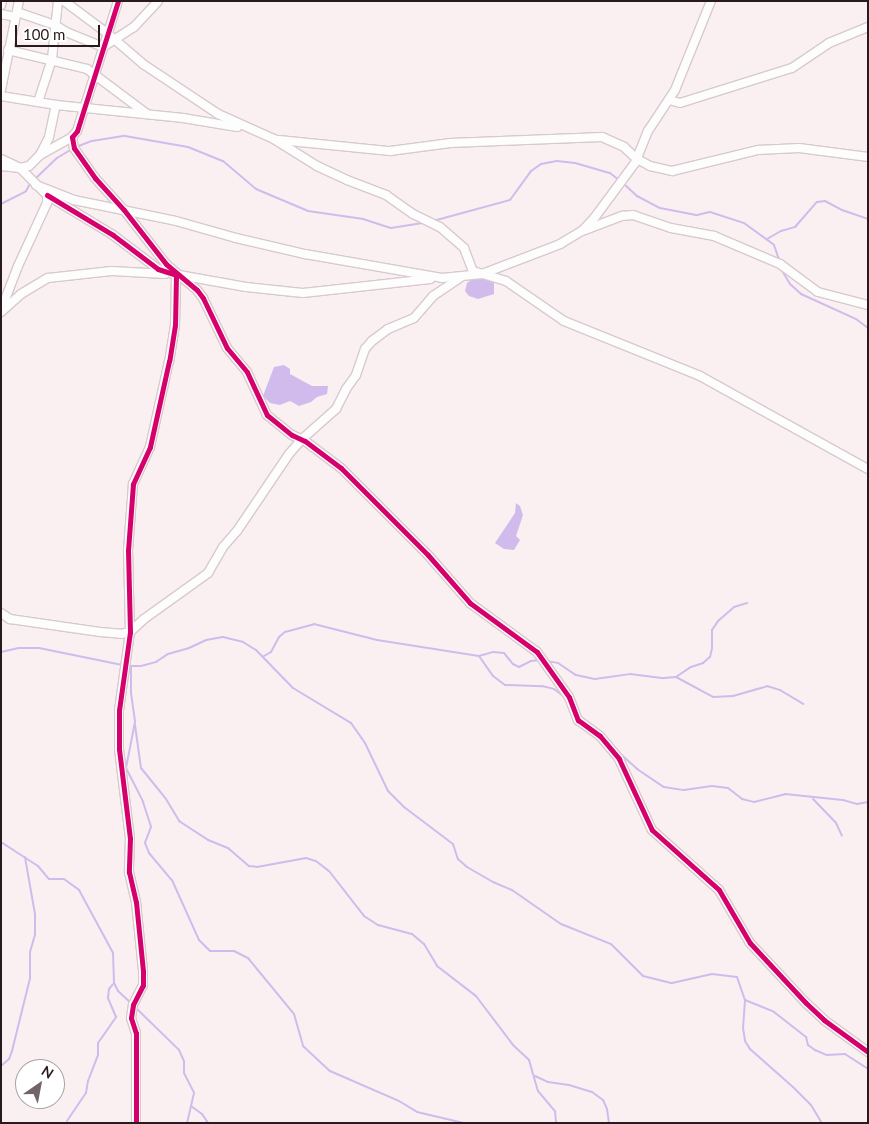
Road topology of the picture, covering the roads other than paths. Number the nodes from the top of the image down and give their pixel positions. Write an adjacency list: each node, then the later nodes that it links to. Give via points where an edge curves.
1 (2, 1): 8 (street)
2 (19, 1): 10 (street)
3 (58, 1): 11 (street)
4 (64, 1): 13 (street)
5 (118, 1): 13 (street)
6 (158, 1): 14 (street, via 134,27)
7 (711, 1): 21 (street)
8 (1, 5)
9 (1, 14): 10 (street)
10 (16, 14): 11 (street); 16 (street)
11 (55, 25): 15 (street); 17 (street)
12 (868, 27): 21 (street, via 829,43 792,68 680,103)
13 (107, 33): 14 (street); 15 (street)
14 (115, 39): 15 (street); 26 (street, via 143,64 190,96)
15 (103, 47): 18 (street)
16 (8, 50): 17 (street); 19 (street)
17 (52, 59): 18 (street); 22 (street)
18 (95, 74): 24 (street); 25 (street)
19 (1, 90)
20 (1, 96): 22 (street)
21 (669, 100): 32 (street, via 648,131)
22 (38, 102): 23 (street)
23 (56, 105): 24 (street); 29 (street, via 49,137)
24 (82, 108): 25 (street); 27 (street, via 77,132)
25 (147, 114): 26 (street)
26 (246, 128): 28 (street)
27 (72, 137): 29 (street); 37 (street, via 74,148 95,178)
28 (274, 139): 32 (street, via 390,152 450,143 587,136 613,140); 39 (street, via 317,166 386,195 412,214 440,227 464,248 471,268)
29 (40, 155): 34 (street, via 29,166)
30 (868, 158): 32 (street, via 799,148 758,150 672,171 654,168)
31 (1, 159): 34 (street)
32 (637, 159): 38 (street, via 612,197)
33 (1, 166): 34 (street)
34 (20, 168): 35 (street)
35 (36, 185): 36 (street); 37 (street, via 74,200)
36 (47, 195): 40 (street, via 113,235 158,269); 44 (street, via 47,203)
37 (124, 210): 40 (street); 42 (street, via 305,254)
38 (582, 231): 39 (street, via 560,244); 43 (street, via 633,215 672,228 714,236 780,264 818,292)
39 (480, 274): 41 (street); 46 (street, via 506,281 564,321 700,376)
40 (176, 275): 42 (street, via 303,293); 44 (street, via 112,271 48,278); 45 (street, via 203,298 228,348 247,372 267,415); 48 (street, via 175,325 169,361 150,446 133,484 128,550)
41 (463, 276): 42 (street); 45 (street, via 433,296 414,318 388,328 372,341 365,349 356,376 336,410)
42 (442, 278)
43 (868, 305)
44 (1, 311)
45 (301, 440): 48 (street, via 223,547 208,573); 49 (street, via 341,468 470,602 537,652 569,697 578,720 600,736 619,758 652,830 719,890 750,944 806,1003)
46 (868, 469)
47 (1, 612): 48 (street, via 10,619 100,632)
48 (130, 632): 50 (street, via 119,710 130,838 129,872 136,902 143,971 143,985 132,1018 136,1033)
49 (868, 1052)
50 (136, 1123)

